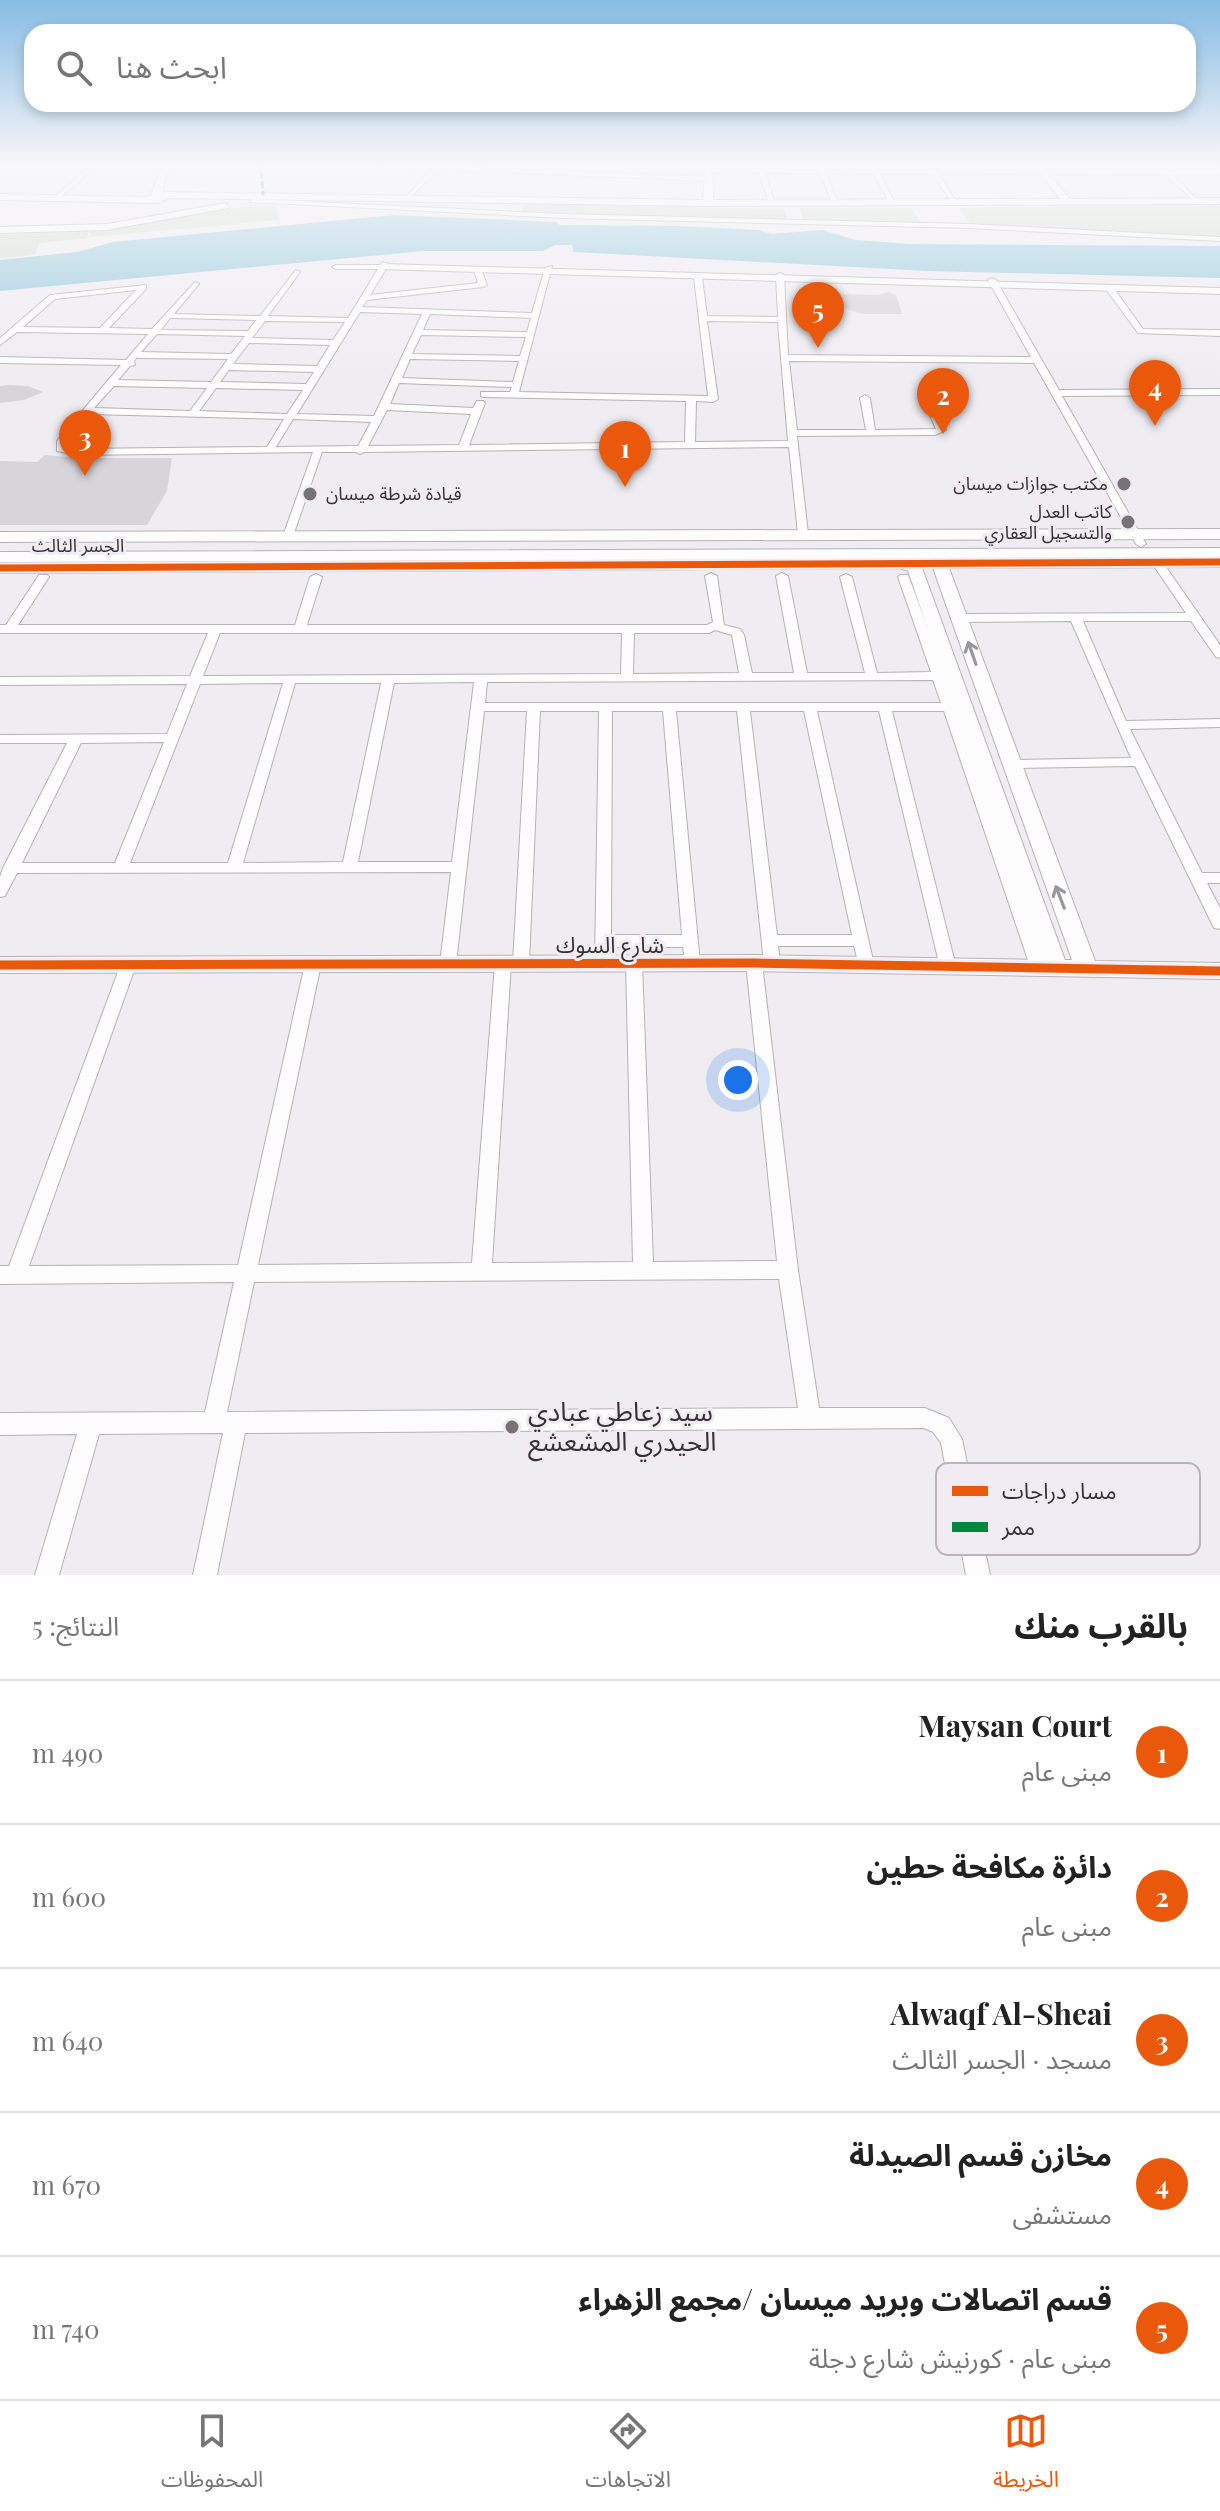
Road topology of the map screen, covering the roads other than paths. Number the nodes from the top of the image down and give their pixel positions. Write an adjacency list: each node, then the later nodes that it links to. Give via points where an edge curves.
1 (1191, 238): 2 (street)
2 (1220, 239)
3 (384, 266): 4 (street); 5 (street); 6 (street); 15 (street)
4 (336, 267)
5 (548, 270): 6 (street); 8 (street); 9 (street); 20 (street)
6 (478, 271): 12 (street)
7 (296, 272): 21 (street)
8 (698, 277): 9 (street); 22 (street)
9 (781, 277): 10 (street); 24 (street)
10 (993, 283): 13 (street); 14 (street); 40 (street)
11 (195, 284): 19 (street)
12 (483, 285): 15 (street); 18 (street)
13 (1109, 288): 14 (street); 29 (street, via 1141,331)
14 (1220, 289)
15 (363, 298): 16 (street)
16 (356, 309): 17 (street); 23 (street)
17 (427, 311): 18 (street); 28 (street)
18 (491, 314): 20 (street)
19 (172, 316): 21 (street); 27 (street)
20 (536, 316): 30 (street)
21 (265, 318): 23 (street); 31 (street)
22 (703, 318): 24 (street); 52 (street, via 713,399)
23 (349, 320): 33 (street)
24 (782, 320): 36 (street)
25 (14, 329): 26 (street); 26 (street, via 53,297 143,287); 32 (street)
26 (102, 331): 27 (street)
27 (157, 332): 31 (street); 37 (street)
28 (418, 332): 30 (street); 34 (street)
29 (1220, 333)
30 (530, 335): 38 (street)
31 (250, 337): 33 (street); 35 (street)
32 (0, 342)
33 (336, 343): 42 (street)
34 (407, 356): 38 (street); 43 (street)
35 (235, 357): 37 (street); 41 (street)
36 (784, 358): 40 (street); 61 (street)
37 (135, 359): 39 (street); 44 (street)
38 (524, 359): 48 (street)
39 (0, 360)
40 (1037, 360): 50 (street)
41 (228, 367): 42 (street); 45 (street)
42 (320, 369): 46 (street)
43 (397, 380): 47 (street); 54 (street)
44 (114, 383): 45 (street); 55 (street)
45 (215, 384): 46 (street); 57 (street)
46 (308, 387): 58 (street)
47 (485, 389): 48 (street); 56 (street)
48 (516, 390): 52 (street)
49 (1220, 392): 50 (street)
50 (1057, 393): 73 (street)
51 (865, 398): 60 (street)
52 (691, 401): 62 (street)
53 (929, 402): 60 (street, via 941,430)
54 (384, 407): 56 (street); 59 (street)
55 (90, 411): 57 (street); 64 (street, via 60,449)
56 (477, 411): 63 (street)
57 (193, 413): 58 (street)
58 (291, 416): 59 (street); 64 (street)
59 (378, 419): 66 (street)
60 (871, 433): 61 (street)
61 (792, 439): 62 (street); 67 (street)
62 (690, 445): 63 (street)
63 (463, 448): 66 (street)
64 (269, 451): 65 (street)
65 (318, 451): 66 (street); 69 (street)
66 (360, 451)
67 (803, 534): 73 (street); 74 (street)
68 (1220, 534): 73 (street)
69 (288, 536): 70 (street); 74 (street)
70 (0, 537)
71 (1220, 543): 73 (main road)
72 (0, 547): 75 (main road, الجسر الثالث)
73 (1146, 548): 74 (main road); 76 (main road); 78 (street); 80 (street); 90 (street)
74 (440, 551): 75 (main road); 81 (street); 82 (street)
75 (154, 552): 77 (main road, الجسر الثالث)
76 (1220, 553)
77 (0, 557)
78 (1220, 562)
79 (0, 568): 81 (street)
80 (942, 568): 82 (street); 91 (street)
81 (264, 572): 86 (street); 87 (street)
82 (909, 572): 88 (street); 102 (street); 115 (street)
83 (711, 576): 84 (street); 87 (street); 92 (street)
84 (782, 576): 88 (street); 100 (street)
85 (0, 577): 86 (street)
86 (43, 577): 95 (street)
87 (316, 577): 94 (street)
88 (846, 577): 101 (street)
89 (1075, 617): 90 (street); 91 (street); 117 (street)
90 (1196, 617): 97 (street)
91 (960, 618): 122 (street, one-way to 91)
92 (716, 627): 96 (street); 99 (street, via 738,635)
93 (216, 628): 94 (street); 95 (street); 103 (street)
94 (300, 628): 96 (street)
95 (5, 629)
96 (628, 629): 98 (street)
97 (1220, 654)
98 (627, 676): 99 (street); 106 (street)
99 (746, 676): 100 (street)
100 (801, 676): 101 (street)
101 (872, 676): 102 (street)
102 (940, 676): 115 (street)
103 (194, 680): 104 (street); 107 (street); 118 (street)
104 (290, 680): 105 (street); 127 (street)
105 (388, 680): 106 (street); 123 (street)
106 (481, 680): 109 (street)
107 (0, 681)
108 (884, 706): 114 (street); 115 (street); 143 (street)
109 (478, 707): 110 (street); 124 (street)
110 (534, 707): 111 (street); 139 (street)
111 (606, 707): 112 (street); 133 (street)
112 (669, 707): 113 (street); 134 (street)
113 (743, 707): 114 (street); 135 (street)
114 (810, 707): 132 (street)
115 (958, 707): 144 (street)
116 (1220, 723): 117 (street)
117 (1121, 725): 121 (street)
118 (173, 738): 120 (street); 126 (street)
119 (0, 739): 120 (street)
120 (76, 739): 125 (street)
121 (1141, 762): 122 (street); 128 (street)
122 (1010, 764): 145 (street, one-way to 122)
123 (350, 867): 124 (street); 127 (street)
124 (459, 867): 138 (street)
125 (11, 868): 126 (street); 130 (street)
126 (120, 868): 127 (street)
127 (234, 868)
128 (1198, 878): 129 (street); 131 (street)
129 (1220, 878)
130 (0, 892)
131 (1220, 924)
132 (861, 941): 135 (street); 142 (street)
133 (604, 952): 134 (street); 136 (street, شارع السوك); 139 (street, شارع السوك)
134 (691, 952): 135 (street, شارع السوك); 136 (street, شارع السوك)
135 (765, 955): 142 (street, شارع السوك); 147 (street)
136 (634, 963): 148 (street)
137 (313, 964): 138 (street, شارع السوك); 141 (street, شارع السوك); 150 (street)
138 (448, 964): 139 (street, شارع السوك)
139 (512, 964): 149 (street)
140 (0, 965): 141 (street, شارع السوك)
141 (128, 965): 151 (street)
142 (866, 965): 143 (street, شارع السوك)
143 (948, 967): 144 (street, شارع السوك)
144 (1048, 969): 145 (street, شارع السوك)
145 (1087, 970): 146 (street, شارع السوك)
146 (1220, 971)
147 (788, 1270): 148 (street); 152 (street)
148 (643, 1271): 149 (street)
149 (481, 1272): 150 (street)
150 (246, 1273): 151 (street); 153 (street)
151 (8, 1275)
152 (810, 1419): 153 (street); 156 (street, via 925,1418 941,1425 951,1439)
153 (225, 1422): 154 (street); 159 (street)
154 (91, 1423): 155 (street); 158 (street)
155 (0, 1424)
156 (956, 1463)
157 (974, 1555): 160 (street)
158 (47, 1575)
159 (205, 1575)
160 (978, 1575)

